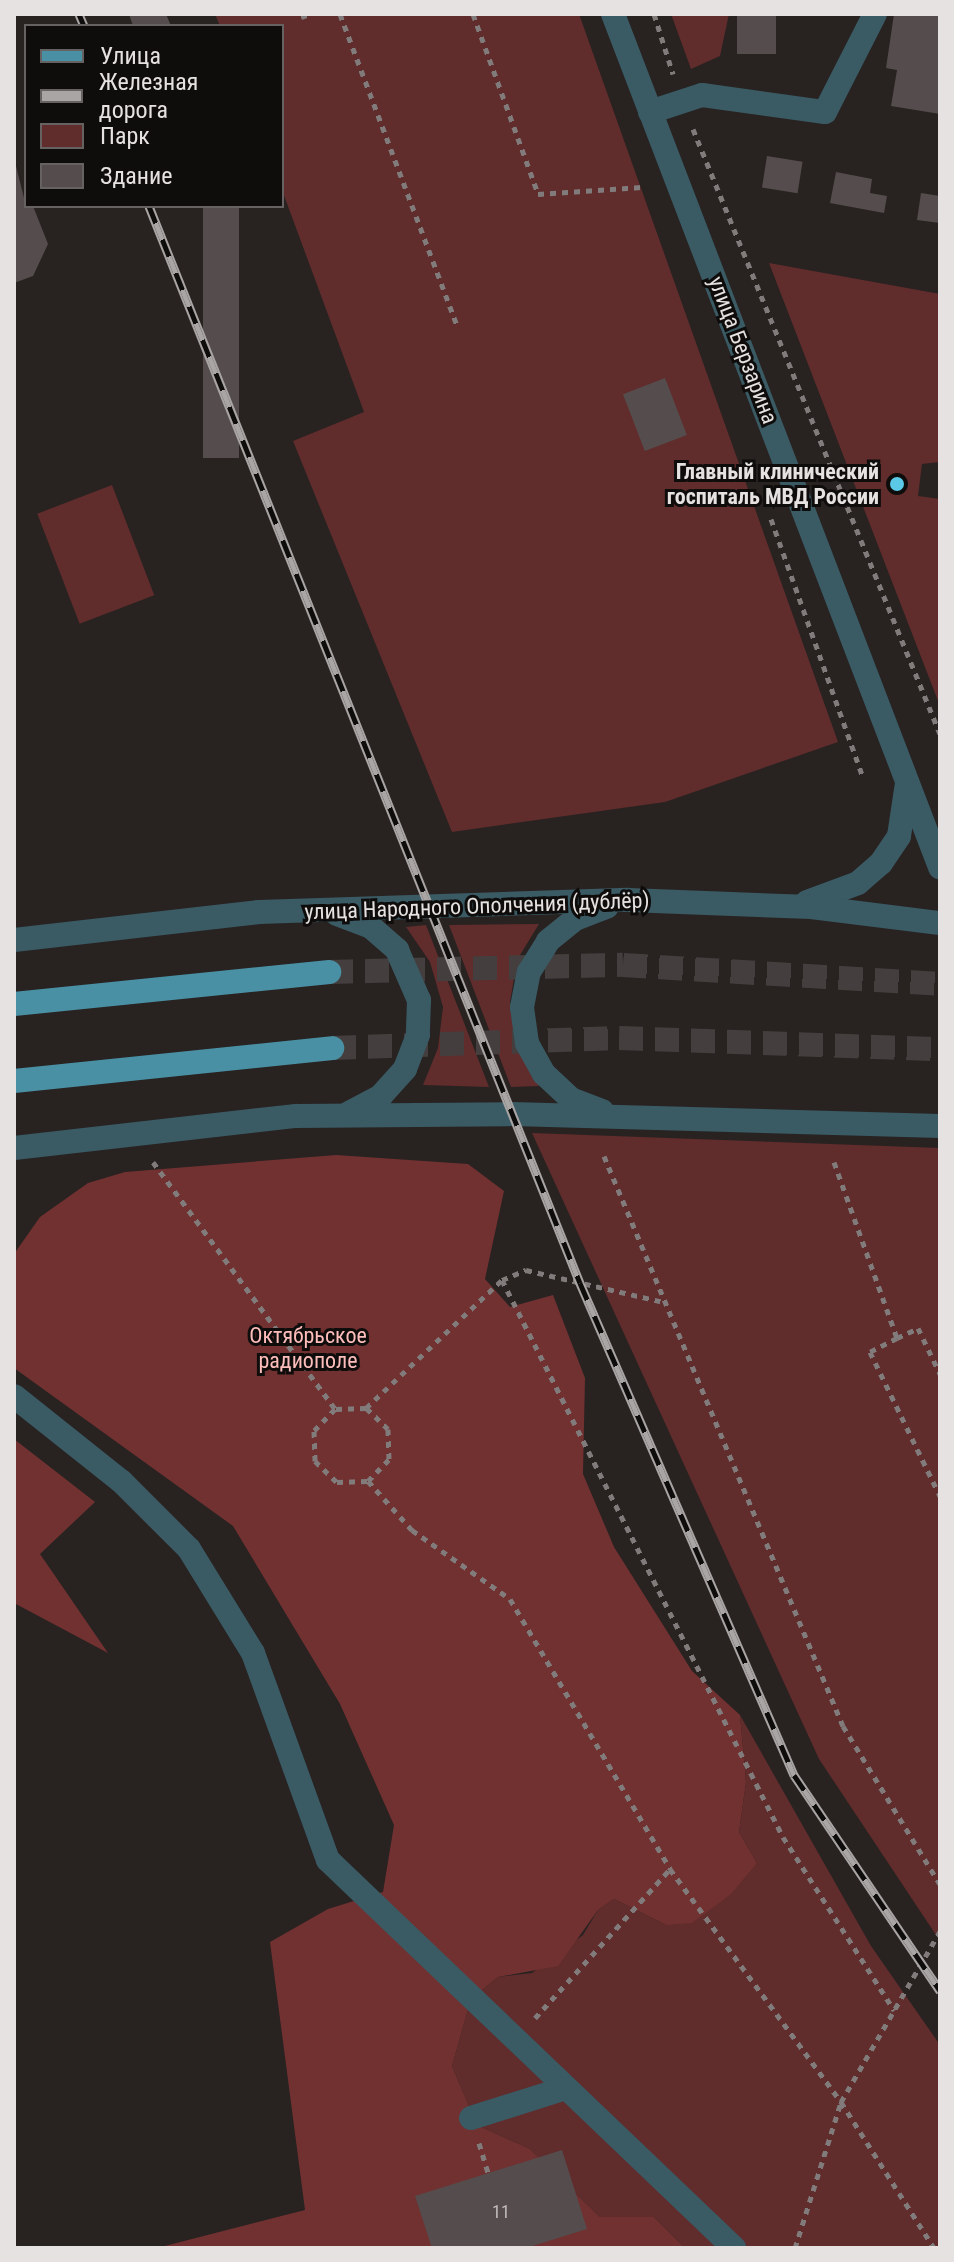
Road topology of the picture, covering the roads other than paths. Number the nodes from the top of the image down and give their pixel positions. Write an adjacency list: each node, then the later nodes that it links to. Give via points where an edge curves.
1 (613, 14): 3 (street, улица Берзарина)
2 (875, 14): 3 (street, via 825,112 702,95)
3 (650, 112): 4 (street, улица Берзарина)
4 (908, 775): 5 (street, улица Берзарина); 7 (street, via 899,836 881,863 858,883)
5 (940, 867)
6 (628, 900): 7 (street, улица Народного Ополчения (дублёр)); 8 (street, улица Народного Ополчения (дублёр)); 16 (street, via 575,919 548,941 529,972 522,1007 527,1043 544,1074 571,1099)
7 (793, 906): 9 (street, улица Народного Ополчения (дублёр))
8 (318, 910): 10 (street, улица Народного Ополчения (дублёр)); 15 (street, via 354,919 385,938 407,966 419,1000 418,1035 405,1069 381,1096)
9 (940, 923)
10 (14, 940)
11 (329, 972): 12 (main road)
12 (14, 1004)
13 (332, 1048): 14 (main road)
14 (14, 1081)
15 (339, 1116): 16 (street); 18 (street)
16 (629, 1119): 17 (street)
17 (940, 1126)
18 (14, 1148)
19 (14, 1396): 20 (street, via 121,1481 189,1549 253,1653 328,1860)
20 (566, 2088): 21 (street); 22 (street)
21 (471, 2118)
22 (734, 2248)

